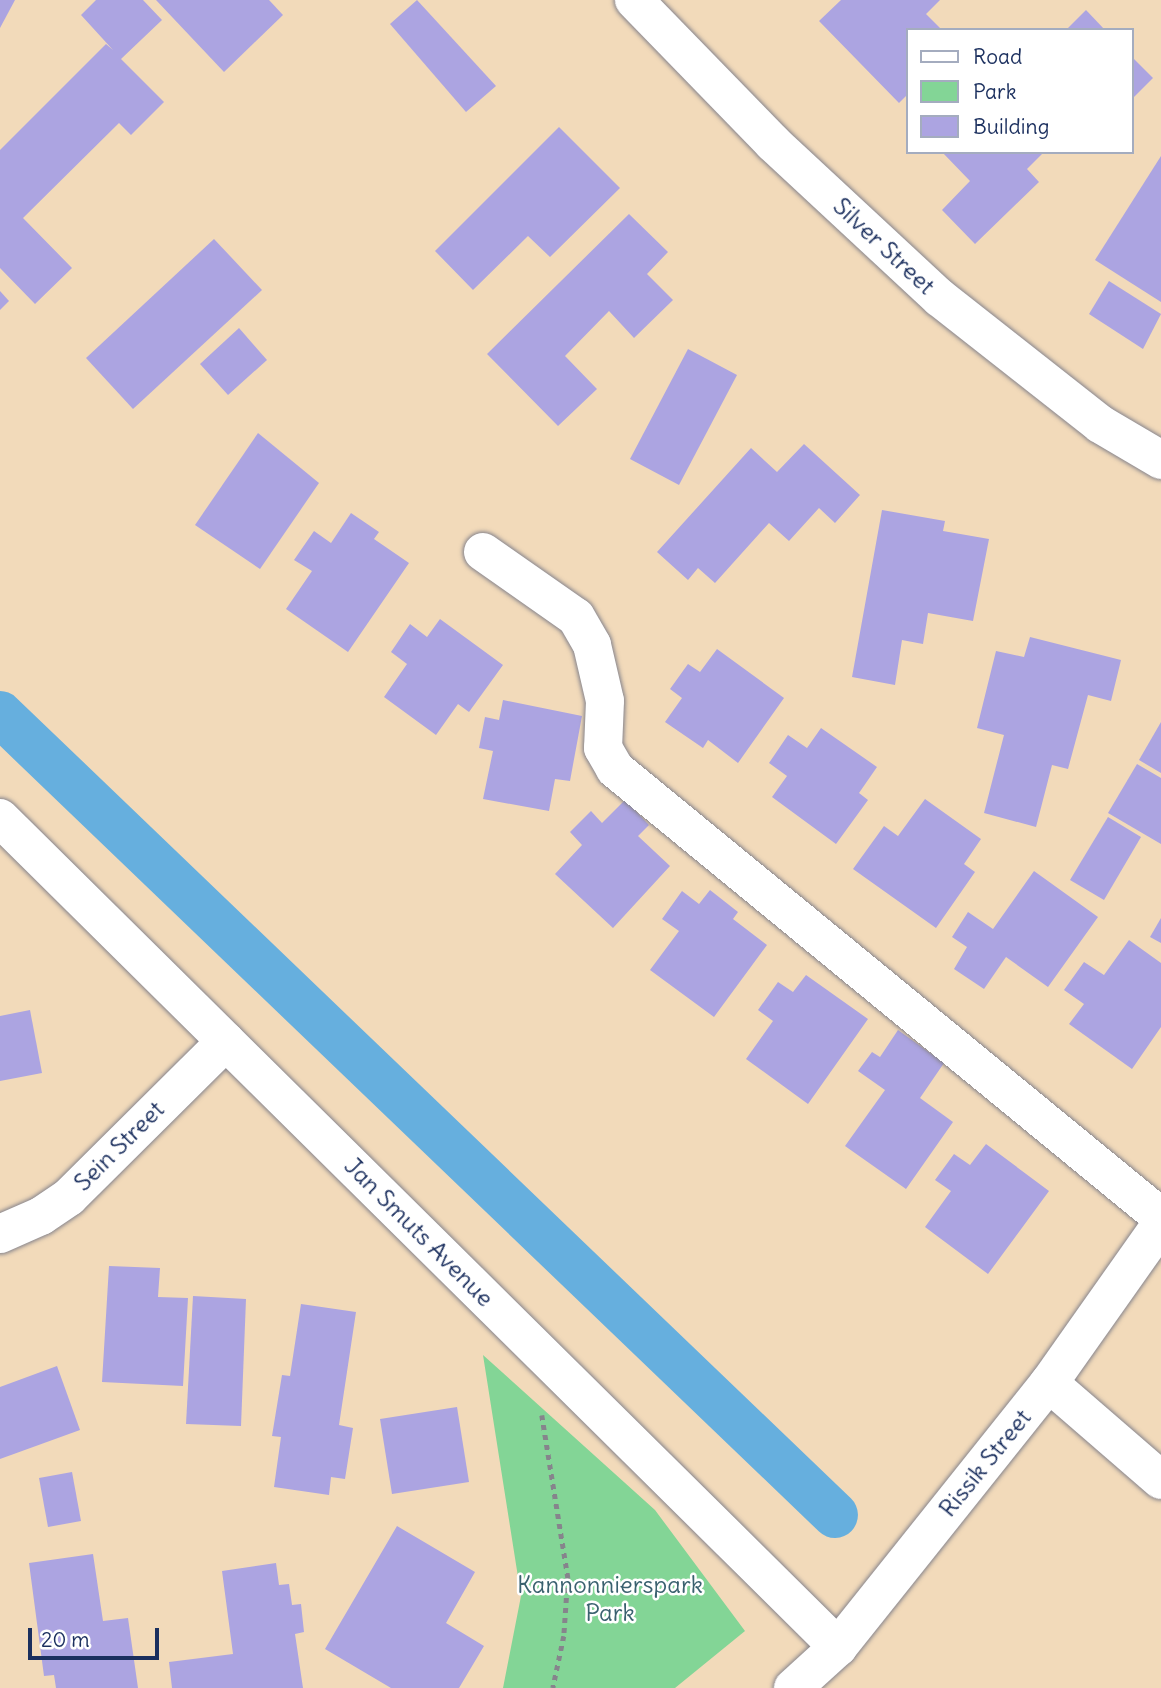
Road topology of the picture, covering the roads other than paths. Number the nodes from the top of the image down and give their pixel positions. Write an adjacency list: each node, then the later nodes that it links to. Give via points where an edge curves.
1 (634, 0): 2 (street, Silver Street, via 774,142 940,298 1100,424)
2 (1161, 460)
3 (482, 552): 6 (street, via 576,617 592,645 605,701 603,748 615,769)
4 (0, 818): 5 (street, Jan Smuts Avenue)
5 (226, 1041): 8 (street, Sein Street, via 69,1196 41,1216); 11 (street, Jan Smuts Avenue)
6 (1161, 1217)
7 (1161, 1224): 9 (street, Rissik Street)
8 (0, 1234)
9 (1049, 1382): 10 (street); 11 (street, Rissik Street)
10 (1161, 1480)
11 (838, 1647): 12 (street, Rissik Street)
12 (793, 1688)

